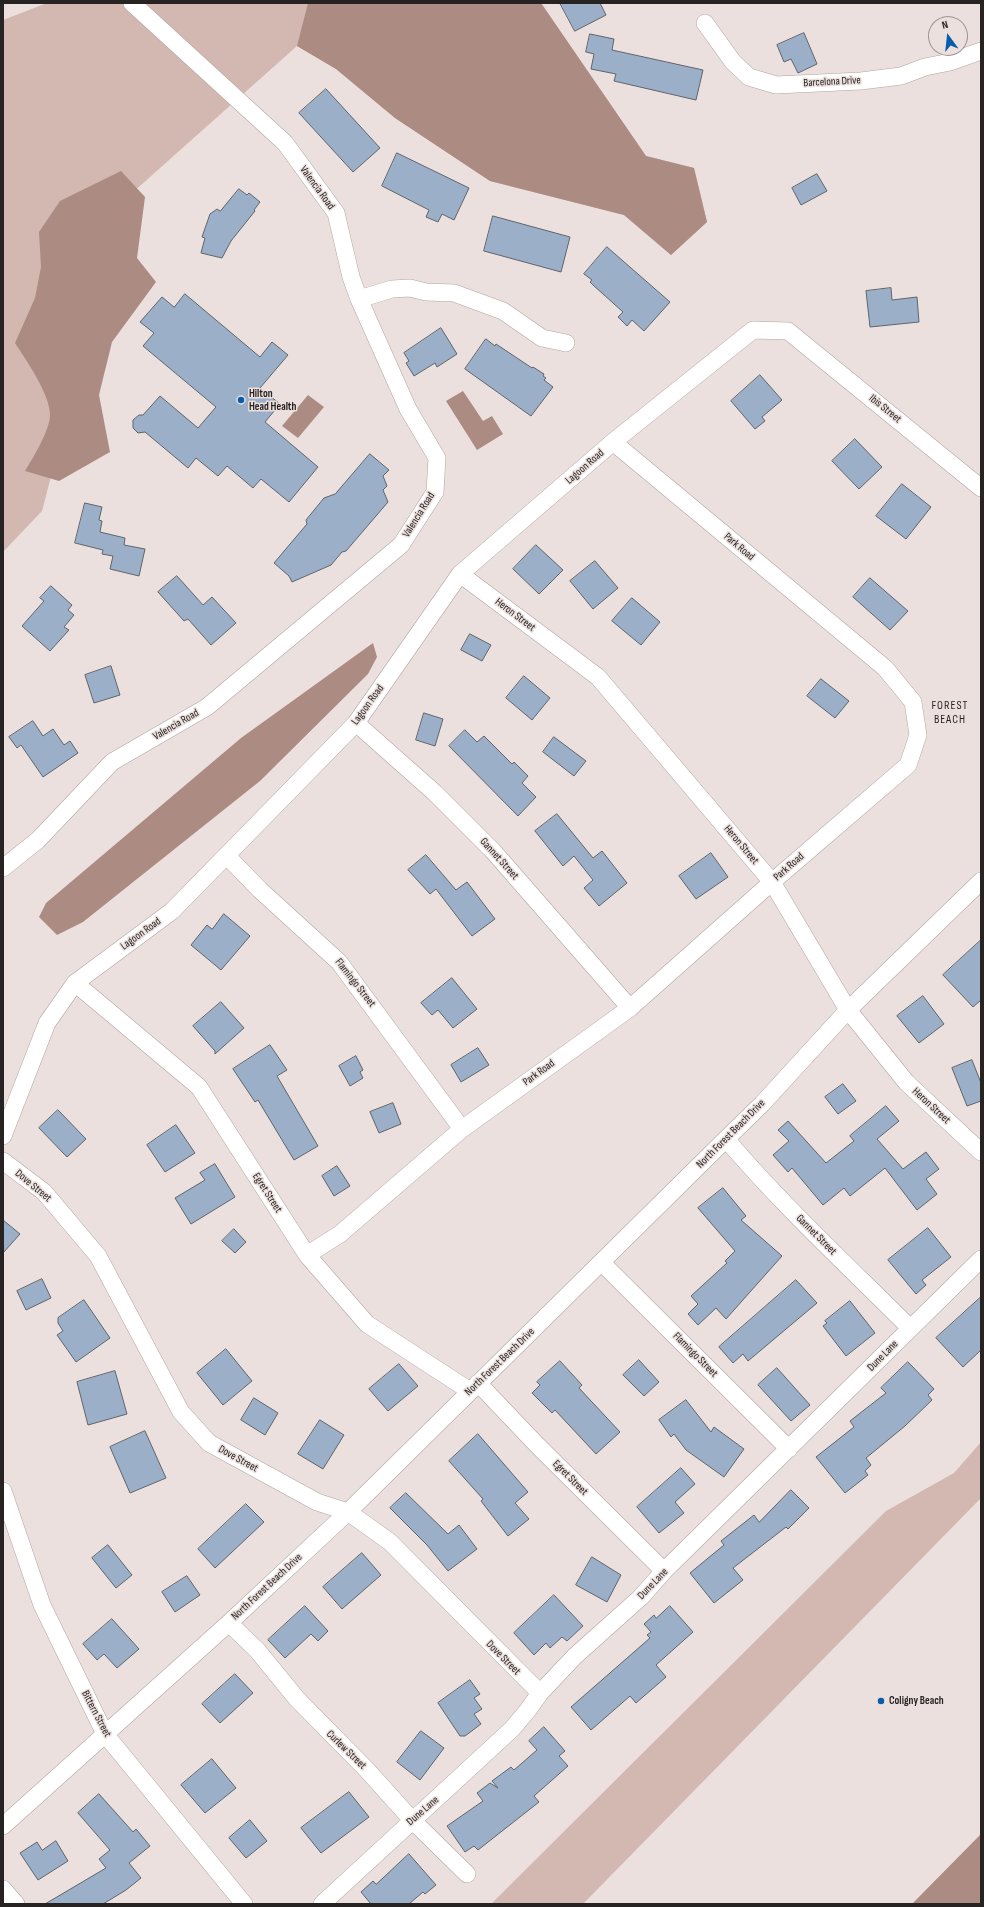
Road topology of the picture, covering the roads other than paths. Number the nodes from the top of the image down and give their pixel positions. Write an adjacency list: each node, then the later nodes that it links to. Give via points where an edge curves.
1 (132, 3): 4 (street, Valencia Road, via 284,143 336,213 351,277)
2 (705, 23): 3 (street, Barcelona Drive, via 733,62 749,77 776,84 861,81 901,76)
3 (981, 51)
4 (360, 300): 6 (street, via 392,289 410,288 426,292 454,293 502,311 542,338); 12 (street, Valencia Road, via 408,409 437,458 435,492 401,545 207,707 112,762 38,840)
5 (788, 331): 7 (street, Lagoon Road, via 753,330); 8 (street, Ibis Street)
6 (566, 343)
7 (613, 442): 9 (street, Lagoon Road); 14 (street, Park Road, via 885,668 913,702 918,735 908,765)
8 (981, 488)
9 (460, 574): 10 (street, Lagoon Road); 14 (street, Heron Street, via 598,677)
10 (356, 723): 11 (street, Lagoon Road); 16 (street, Gannet Street, via 435,793 493,851)
11 (227, 856): 15 (street, Lagoon Road, via 172,911); 18 (street, Flamingo Street, via 260,890 339,962)
12 (3, 868)
13 (981, 881): 17 (street, North Forest Beach Drive)
14 (772, 882): 16 (street, Park Road); 17 (street, Heron Street)
15 (75, 983): 19 (street, Lagoon Road, via 47,1023); 23 (street, Egret Street, via 199,1087)
16 (630, 1008): 18 (street, Park Road)
17 (848, 1010): 20 (street, North Forest Beach Drive, via 762,1104); 21 (street, Heron Street, via 906,1082)
18 (462, 1129): 23 (street, Park Road, via 340,1234)
19 (3, 1136)
20 (726, 1139): 25 (street, North Forest Beach Drive); 26 (street, Gannet Street, via 801,1220)
21 (978, 1143)
22 (3, 1161): 30 (street, Dove Street, via 44,1192 98,1256 181,1412 209,1443 317,1502)
23 (307, 1255): 27 (street, Egret Street, via 367,1324)
24 (981, 1259): 26 (street, Dune Lane)
25 (602, 1263): 27 (street, North Forest Beach Drive); 28 (street, Flamingo Street)
26 (910, 1328): 28 (street, Dune Lane)
27 (474, 1387): 30 (street, North Forest Beach Drive); 31 (street, Egret Street, via 543,1451)
28 (788, 1449): 31 (street, Dune Lane)
29 (3, 1492): 34 (street, Bittern Street, via 42,1605)
30 (348, 1512): 32 (street, North Forest Beach Drive); 33 (street, Dove Street, via 390,1542)
31 (664, 1571): 33 (street, Dune Lane, via 641,1598 575,1656)
32 (230, 1622): 34 (street, North Forest Beach Drive); 35 (street, Curlew Street, via 297,1699)
33 (540, 1693): 35 (street, Dune Lane, via 512,1729)
34 (104, 1734): 36 (street, North Forest Beach Drive); 40 (street, Bittern Street)
35 (412, 1820): 37 (street, Curlew Street); 41 (street, Dune Lane)
36 (3, 1826)
37 (467, 1874)
38 (3, 1889): 39 (street)
39 (16, 1904)
40 (244, 1904)
41 (322, 1904)

